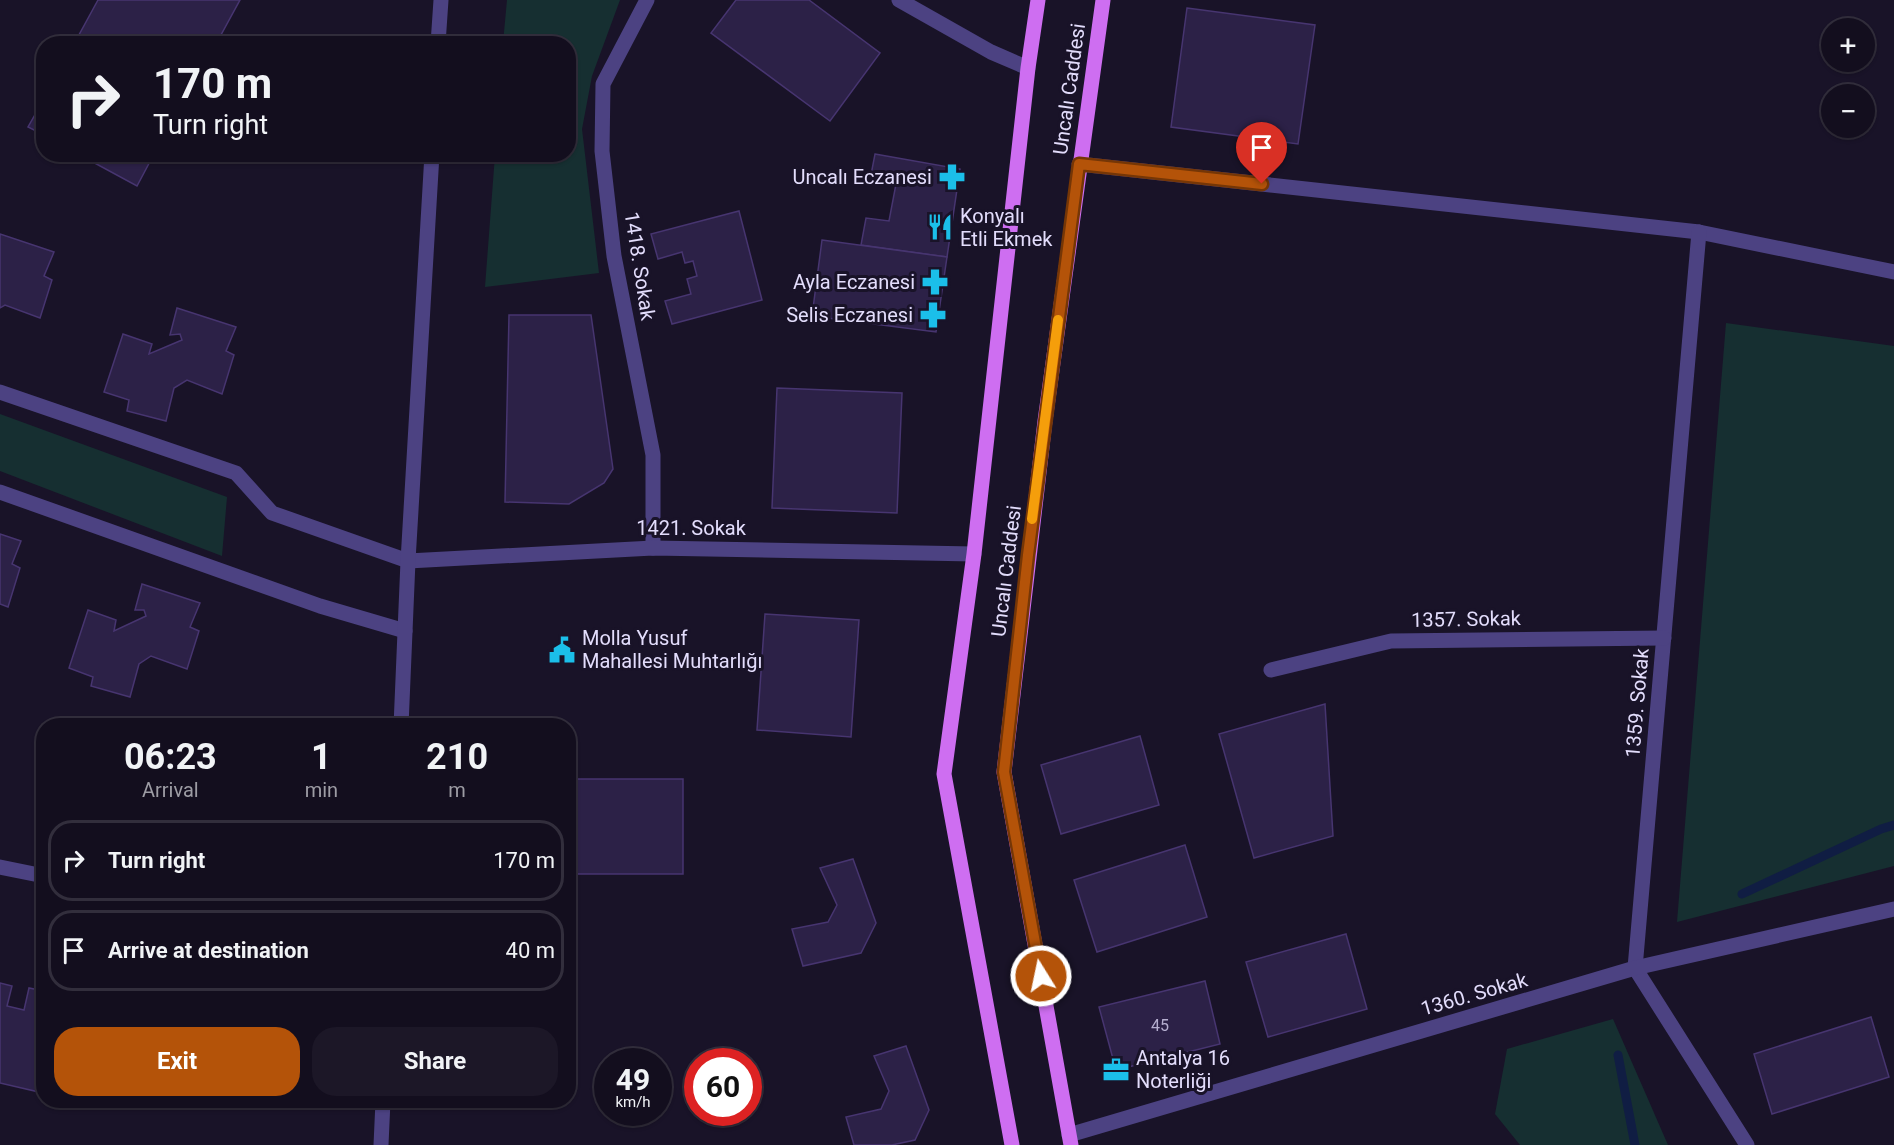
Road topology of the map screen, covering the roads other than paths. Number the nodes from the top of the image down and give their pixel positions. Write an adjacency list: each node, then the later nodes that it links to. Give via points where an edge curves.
1 (441, 0): 6 (street)
2 (647, 0): 14 (street, 1418. Sokak, via 603,84 602,150 614,256 653,455)
3 (899, 0): 7 (street, via 991,52)
4 (1038, 0): 7 (main road, Uncalı Caddesi)
5 (1103, 0): 9 (main road, Uncalı Caddesi)
6 (439, 36)
7 (1028, 68): 15 (main road, Uncalı Caddesi)
8 (432, 162): 16 (street)
9 (1079, 164): 10 (street); 26 (main road, Uncalı Caddesi, via 1004,772)
10 (1700, 232): 11 (street); 18 (street, 1359. Sokak)
11 (1894, 272)
12 (0, 392): 16 (street, via 236,473 272,513)
13 (0, 492): 17 (street, via 320,606)
14 (653, 548): 15 (street, 1421. Sokak); 16 (street, 1421. Sokak)
15 (974, 554): 28 (main road, Uncalı Caddesi, via 944,774)
16 (408, 561): 17 (street)
17 (405, 631): 20 (street)
18 (1664, 638): 19 (street, 1357. Sokak, via 1391,641); 24 (street, 1359. Sokak)
19 (1271, 670)
20 (401, 718)
21 (0, 867): 22 (street)
22 (36, 874)
23 (1894, 909): 24 (street, 1360. Sokak)
24 (1635, 968): 26 (street, 1360. Sokak); 29 (street)
25 (383, 1108): 27 (street)
26 (1070, 1140)
27 (381, 1145)
28 (1012, 1145)
29 (1748, 1145)

